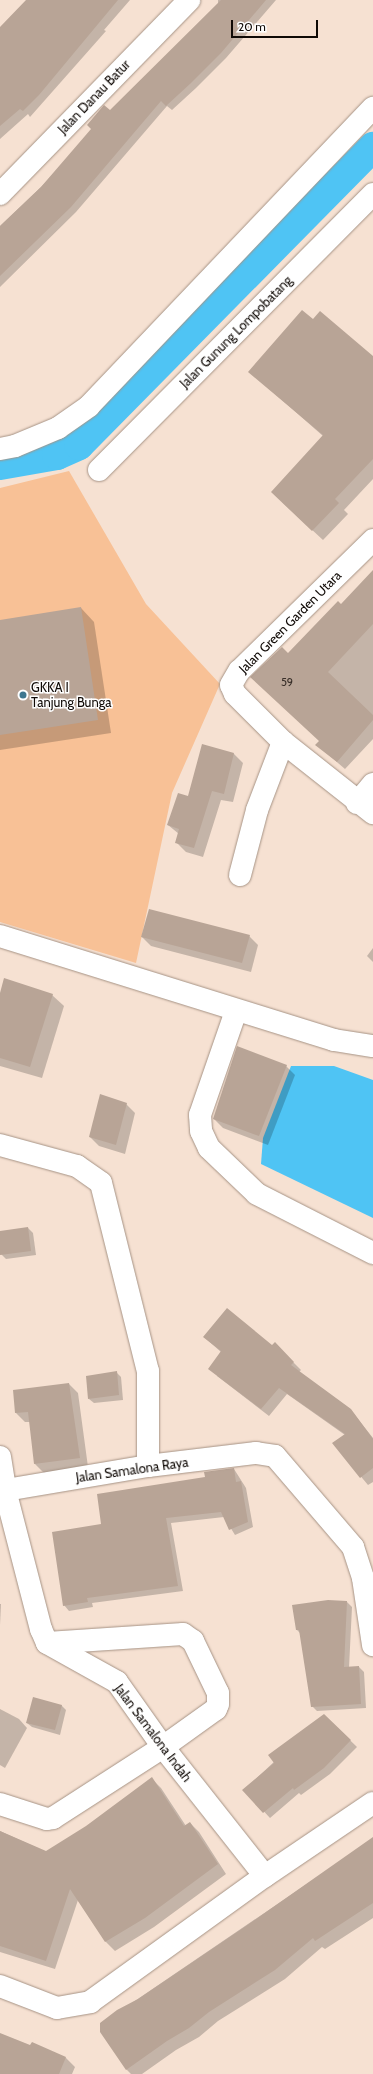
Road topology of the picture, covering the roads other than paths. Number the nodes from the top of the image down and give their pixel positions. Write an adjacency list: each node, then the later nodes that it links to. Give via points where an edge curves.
1 (189, 0): 3 (street, Jalan Danau Batur)
2 (373, 108): 5 (street, via 89,406 58,428 15,446)
3 (0, 194)
4 (373, 194): 6 (street, Jalan Gunung Lompobatang)
5 (0, 449)
6 (99, 470)
7 (373, 540): 8 (street, Jalan Green Garden Utara, via 233,680 231,685 236,694)
8 (287, 745): 10 (street); 11 (street, via 257,810)
9 (373, 784): 10 (street)
10 (365, 808)
11 (240, 875)
12 (0, 936): 13 (street)
13 (236, 1011): 14 (street, via 334,1040); 16 (street, via 200,1115 201,1131 208,1148 257,1194)
14 (373, 1046)
15 (0, 1145): 18 (street, via 77,1166 101,1183 148,1370)
16 (373, 1254)
17 (0, 1457): 19 (street)
18 (148, 1466): 19 (street, Jalan Samalona Raya); 21 (street, Jalan Samalona Raya, via 264,1453 280,1460 353,1547 363,1578)
19 (2, 1490): 20 (street)
20 (47, 1643): 22 (street, Jalan Samalona Indah, via 117,1682); 22 (street, via 176,1634 190,1638 218,1693 219,1702 216,1709)
21 (373, 1645)
22 (163, 1747): 24 (street, via 54,1818 47,1819); 25 (street, Jalan Samalona Indah)
23 (373, 1803): 25 (street)
24 (0, 1804)
25 (265, 1876): 26 (street, via 90,2002 57,2008)
26 (0, 1986)

